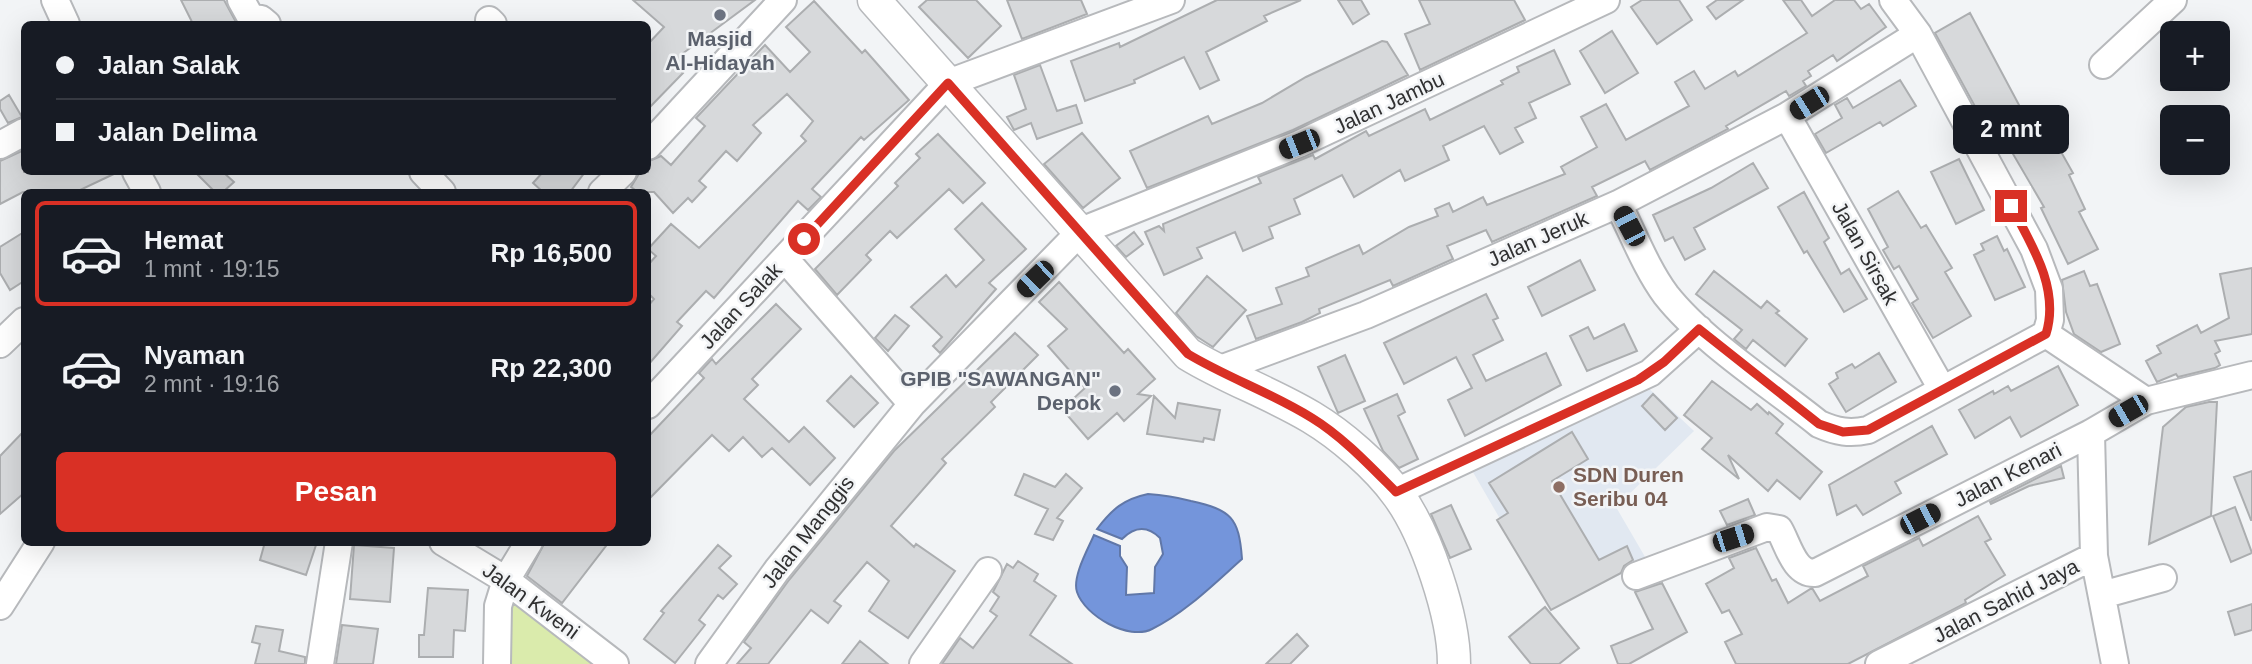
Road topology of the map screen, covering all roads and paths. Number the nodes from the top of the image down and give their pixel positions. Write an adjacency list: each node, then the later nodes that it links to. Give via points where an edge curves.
1 (55, 0): 11 (street)
2 (241, 0): 12 (street, via 251,18)
3 (783, 0): 18 (street)
4 (874, 0): 15 (main road)
5 (1171, 0): 9 (street)
6 (1606, 0): 10 (street, Jalan Jambu)
7 (1893, 0): 13 (street)
8 (2174, 0): 14 (street)
9 (1129, 7): 15 (street)
10 (1571, 8): 25 (street, Jalan Jambu, via 1299,144)
11 (65, 21)
12 (263, 21)
13 (1918, 34): 16 (street, Jalan Jeruk); 29 (street, via 2034,249 2049,289)
14 (2102, 65)
15 (948, 83): 25 (main road); 26 (street, Jalan Salak)
16 (1787, 116): 24 (street, Jalan Jeruk); 33 (street, Jalan Sirsak)
17 (21, 134): 19 (street)
18 (651, 143)
19 (0, 145)
20 (426, 175): 22 (street)
21 (620, 175): 23 (street)
22 (439, 189)
23 (605, 189)
24 (1618, 204): 28 (street, via 1664,292); 31 (street, Jalan Jeruk, via 1366,315)
25 (1081, 231): 31 (main road, via 1188,354); 36 (street, Jalan Manggis)
26 (785, 259): 35 (street, Jalan Salak); 36 (street)
27 (21, 324): 30 (street)
28 (1699, 329): 33 (street, via 1819,424 1843,432 1868,430); 38 (street, via 1638,380)
29 (2046, 334): 33 (street); 34 (street)
30 (0, 344)
31 (1215, 371): 38 (main road, via 1313,418)
32 (2252, 375): 34 (street)
33 (1942, 389)
34 (2146, 401): 37 (street)
35 (651, 402)
36 (912, 404): 53 (street, Jalan Manggis, via 777,570)
37 (2091, 433): 43 (street); 45 (street, Jalan Kenari, via 1815,573 1799,566 1779,529 1768,527)
38 (1396, 492): 55 (main road, via 1407,508 1447,607)
39 (38, 546): 49 (street)
40 (338, 546): 50 (street)
41 (450, 546): 47 (street, Jalan Kweni)
42 (527, 546): 47 (street)
43 (2094, 556): 48 (street); 56 (street, Jalan Sahid Jaya)
44 (988, 571): 54 (street)
45 (1636, 576)
46 (2163, 578): 48 (street)
47 (506, 580): 51 (street, via 498,606); 52 (street, Jalan Kweni)
48 (2102, 594): 57 (street)
49 (0, 606)
50 (320, 664)
51 (497, 664)
52 (615, 664)
53 (709, 664)
54 (923, 664)
55 (1454, 664)
56 (1879, 664)
57 (2115, 664)

